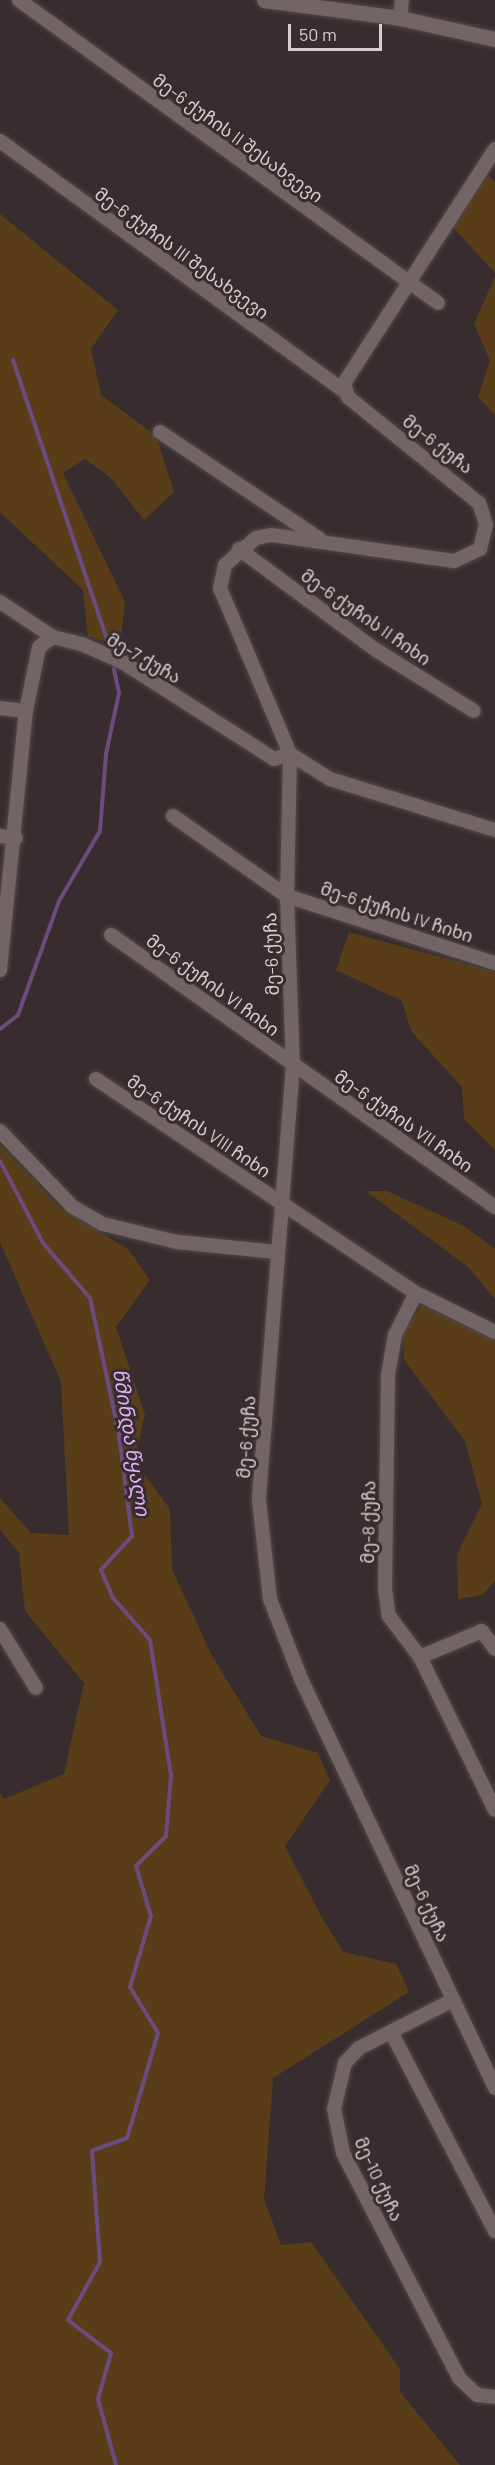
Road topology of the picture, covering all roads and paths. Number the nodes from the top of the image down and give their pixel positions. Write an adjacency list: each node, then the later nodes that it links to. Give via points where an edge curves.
1 (19, 0): 10 (street, მე-6 ქუჩის II შესახვევი)
2 (264, 0): 4 (street)
3 (402, 0): 4 (street)
4 (400, 18): 5 (street)
5 (495, 39)
6 (0, 141): 12 (street, მე-6 ქუჩის III შესახვევი)
7 (495, 149): 8 (street)
8 (484, 162): 9 (street); 10 (street)
9 (495, 172)
10 (410, 285): 11 (street, მე-6 ქუჩის II შესახვევი); 12 (street, via 349,376)
11 (438, 303)
12 (344, 391): 14 (street, მე-6 ქუჩა, via 469,491 483,513 485,538 470,558 454,561)
13 (160, 432): 14 (street)
14 (321, 540): 15 (street, მე-6 ქუჩა, via 271,535)
15 (239, 549): 20 (street, მე-6 ქუჩის II ჩიხი, via 376,650); 21 (street, მე-6 ქუჩა, via 225,565 220,588)
16 (0, 602): 17 (street, მე-7 ქუჩა)
17 (53, 637): 19 (street, via 39,647 33,661); 21 (street, მე-7 ქუჩა, via 124,663 274,759)
18 (0, 708): 19 (street)
19 (26, 711): 25 (street)
20 (474, 711)
21 (290, 754): 23 (street, via 330,778); 26 (street, მე-6 ქუჩა)
22 (173, 816): 26 (street, მე-6 ქუჩის IV ჩიხი)
23 (495, 830)
24 (0, 836): 25 (street)
25 (16, 838): 29 (street)
26 (287, 896): 28 (street, მე-6 ქუჩის IV ჩიხი); 30 (street, მე-6 ქუჩა)
27 (111, 935): 30 (street, მე-6 ქუჩის VI ჩიხი)
28 (495, 963)
29 (0, 970)
30 (293, 1065): 33 (street, მე-6 ქუჩა); 34 (street, მე-6 ქუჩის VII ჩიხი)
31 (96, 1079): 33 (street, მე-6 ქუჩის VIII ჩიხი)
32 (0, 1131): 35 (street, via 73,1207 103,1224 177,1242)
33 (282, 1202): 35 (street, მე-6 ქუჩა); 36 (street)
34 (495, 1207)
35 (278, 1252): 43 (street, მე-6 ქუჩა, via 259,1500 270,1599 301,1679)
36 (416, 1293): 37 (street); 40 (street, მე-8 ქუჩა, via 395,1335 388,1374 385,1589 389,1616)
37 (495, 1332)
38 (0, 1629): 41 (street)
39 (495, 1649): 40 (street, via 482,1631)
40 (420, 1657): 42 (street, მე-8 ქუჩა)
41 (36, 1688)
42 (495, 1810)
43 (453, 2000): 44 (street, მე-10 ქუჩა); 45 (street, მე-6 ქუჩა)
44 (392, 2032): 46 (street); 47 (street, მე-10 ქუჩა, via 359,2048 345,2063 334,2109 343,2153 459,2378 477,2394)
45 (495, 2088)
46 (495, 2231)
47 (495, 2397)

